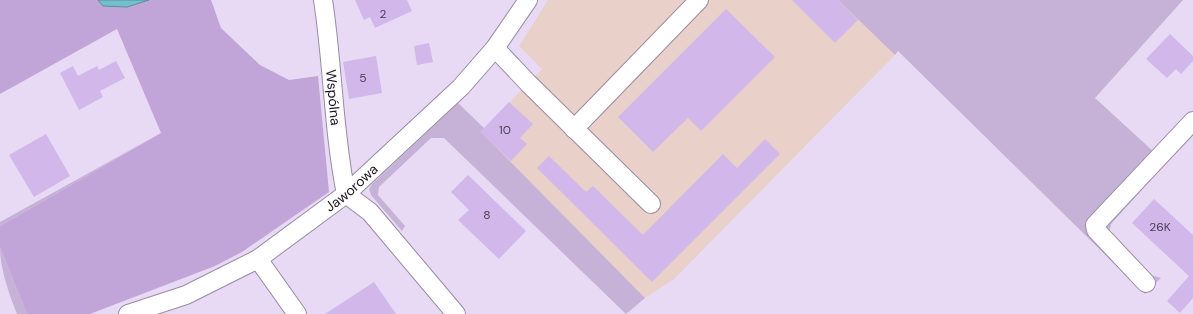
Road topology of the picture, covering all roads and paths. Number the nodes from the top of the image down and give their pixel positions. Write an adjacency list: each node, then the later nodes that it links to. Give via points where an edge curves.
1 (323, 0): 7 (street, Wspólna, via 340,165)
2 (528, 0): 4 (street, Jaworowa)
3 (699, 0): 6 (street)
4 (496, 48): 6 (street); 7 (street, Jaworowa, via 461,88)
5 (1193, 121): 10 (street, via 1095,224 1096,230)
6 (574, 129): 8 (street)
7 (346, 194): 9 (street, Jaworowa); 13 (street, via 370,212)
8 (651, 204)
9 (258, 259): 11 (street, Jaworowa, via 186,295); 12 (street)
10 (1146, 283)
11 (128, 314)
12 (297, 314)
13 (456, 314)

